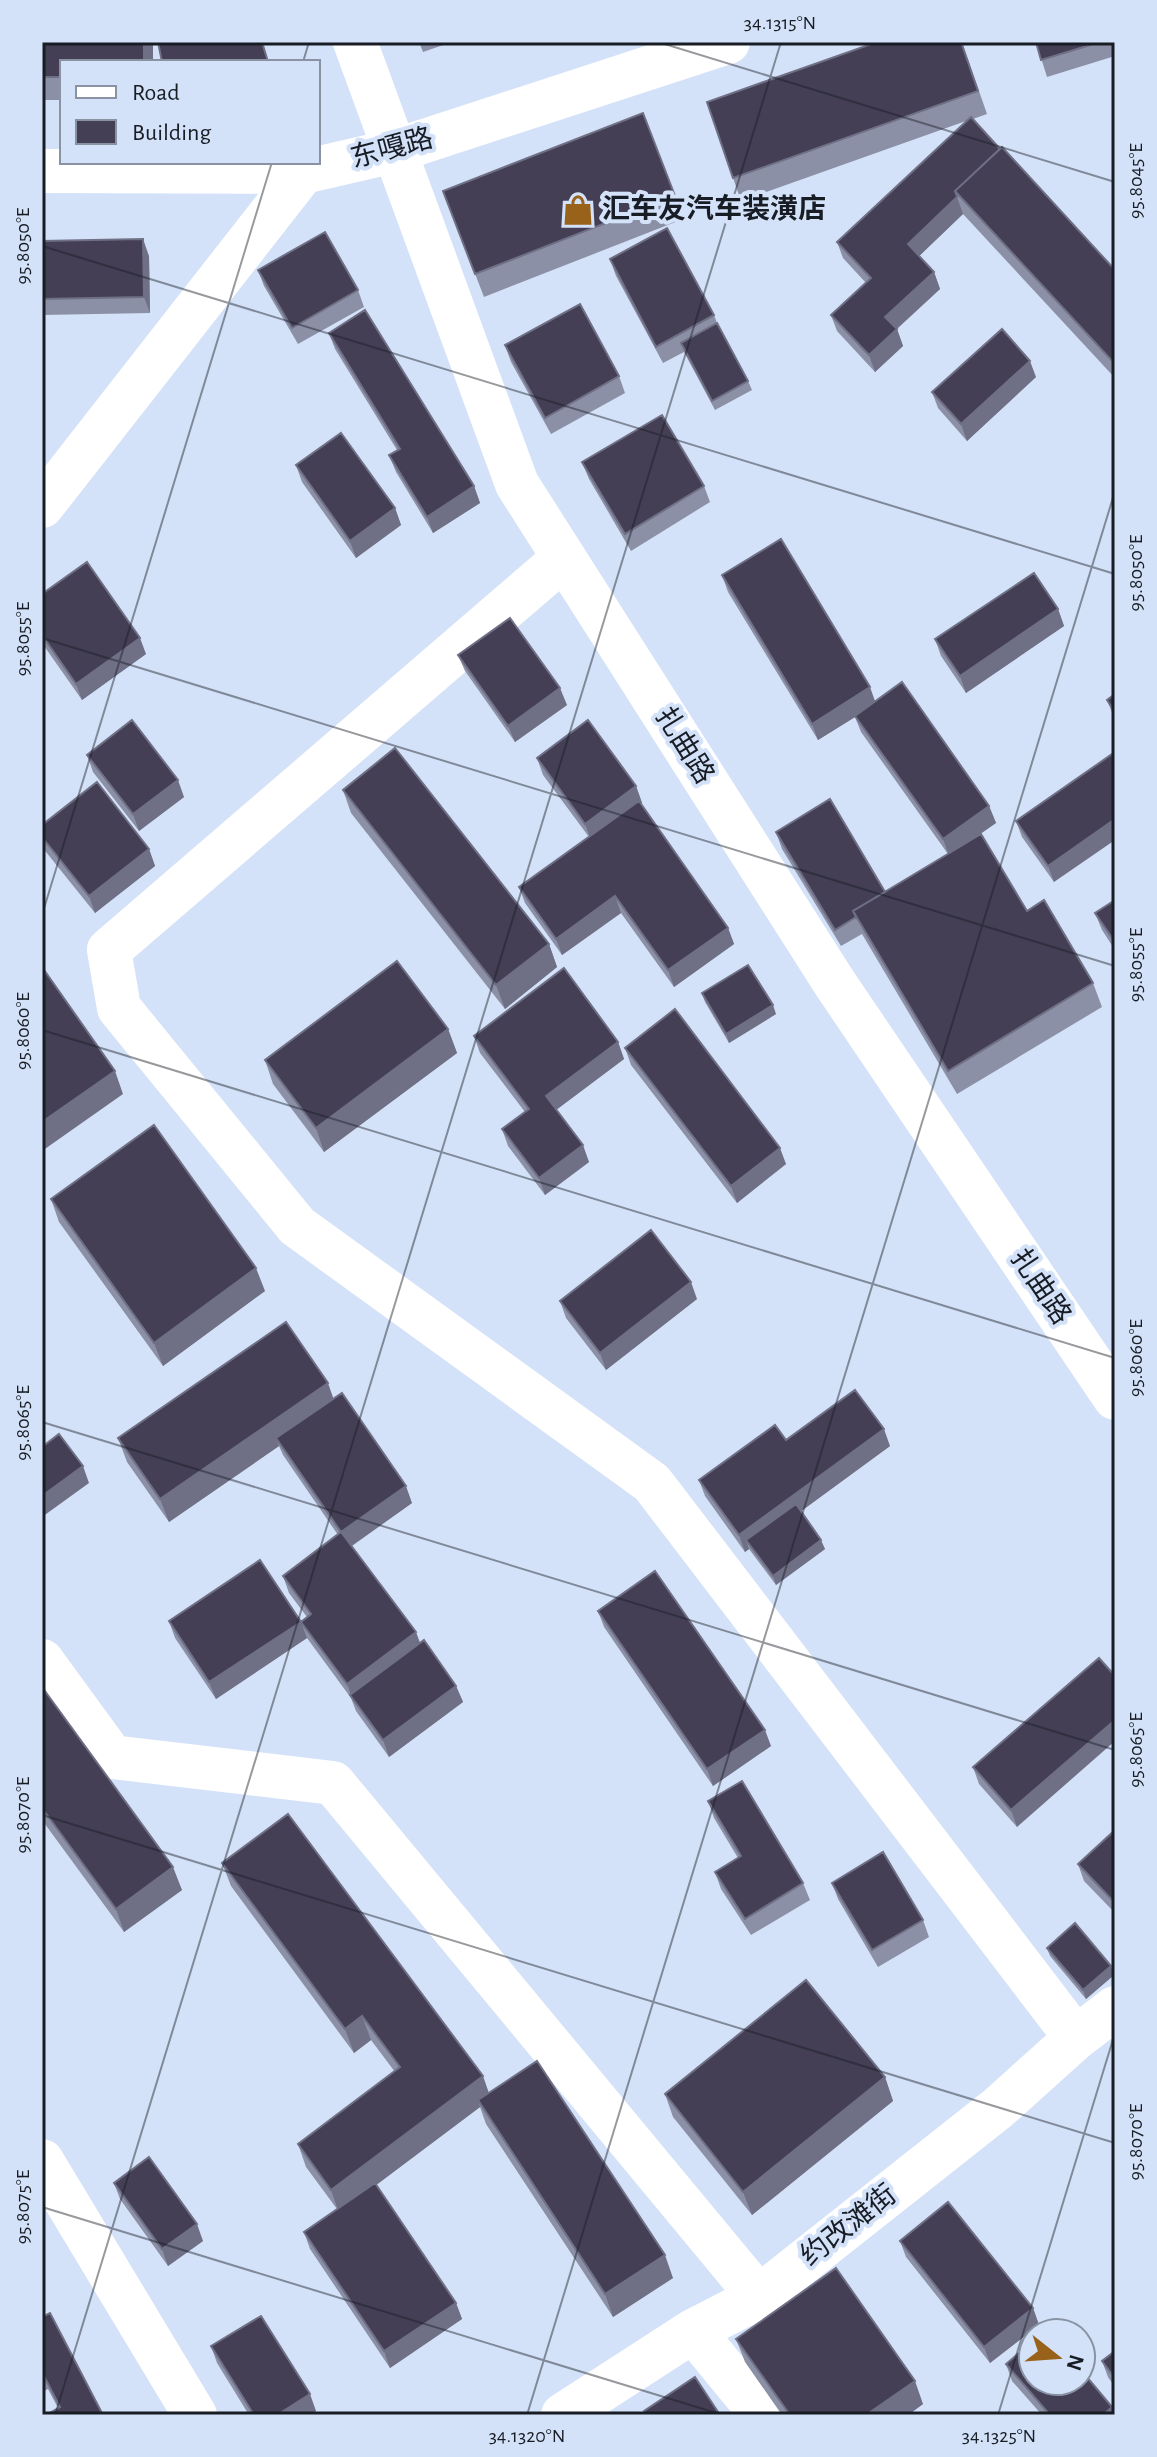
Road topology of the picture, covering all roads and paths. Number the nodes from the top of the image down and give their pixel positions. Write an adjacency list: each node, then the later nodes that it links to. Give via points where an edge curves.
1 (355, 42): 3 (street, 扎曲路)
2 (728, 42): 3 (street, 东嘎路)
3 (394, 151): 5 (street, 东嘎路); 7 (street, 扎曲路, via 517,484)
4 (42, 171): 5 (street, 东嘎路)
5 (303, 172): 6 (street)
6 (42, 506)
7 (564, 558): 8 (street, 扎曲路, via 834,982); 11 (street, via 109,950 119,1008 297,1226 652,1483)
8 (1115, 1398)
9 (42, 1661): 13 (street, via 112,1757 333,1783)
10 (1115, 2008): 11 (street, 约改滩街)
11 (1076, 2038): 13 (street, 约改滩街, via 998,2108)
12 (42, 2161): 15 (street)
13 (759, 2297): 14 (street, 约改滩街)
14 (693, 2331): 16 (street, 约改滩街); 17 (street)
15 (195, 2415)
16 (563, 2415)
17 (762, 2415)

